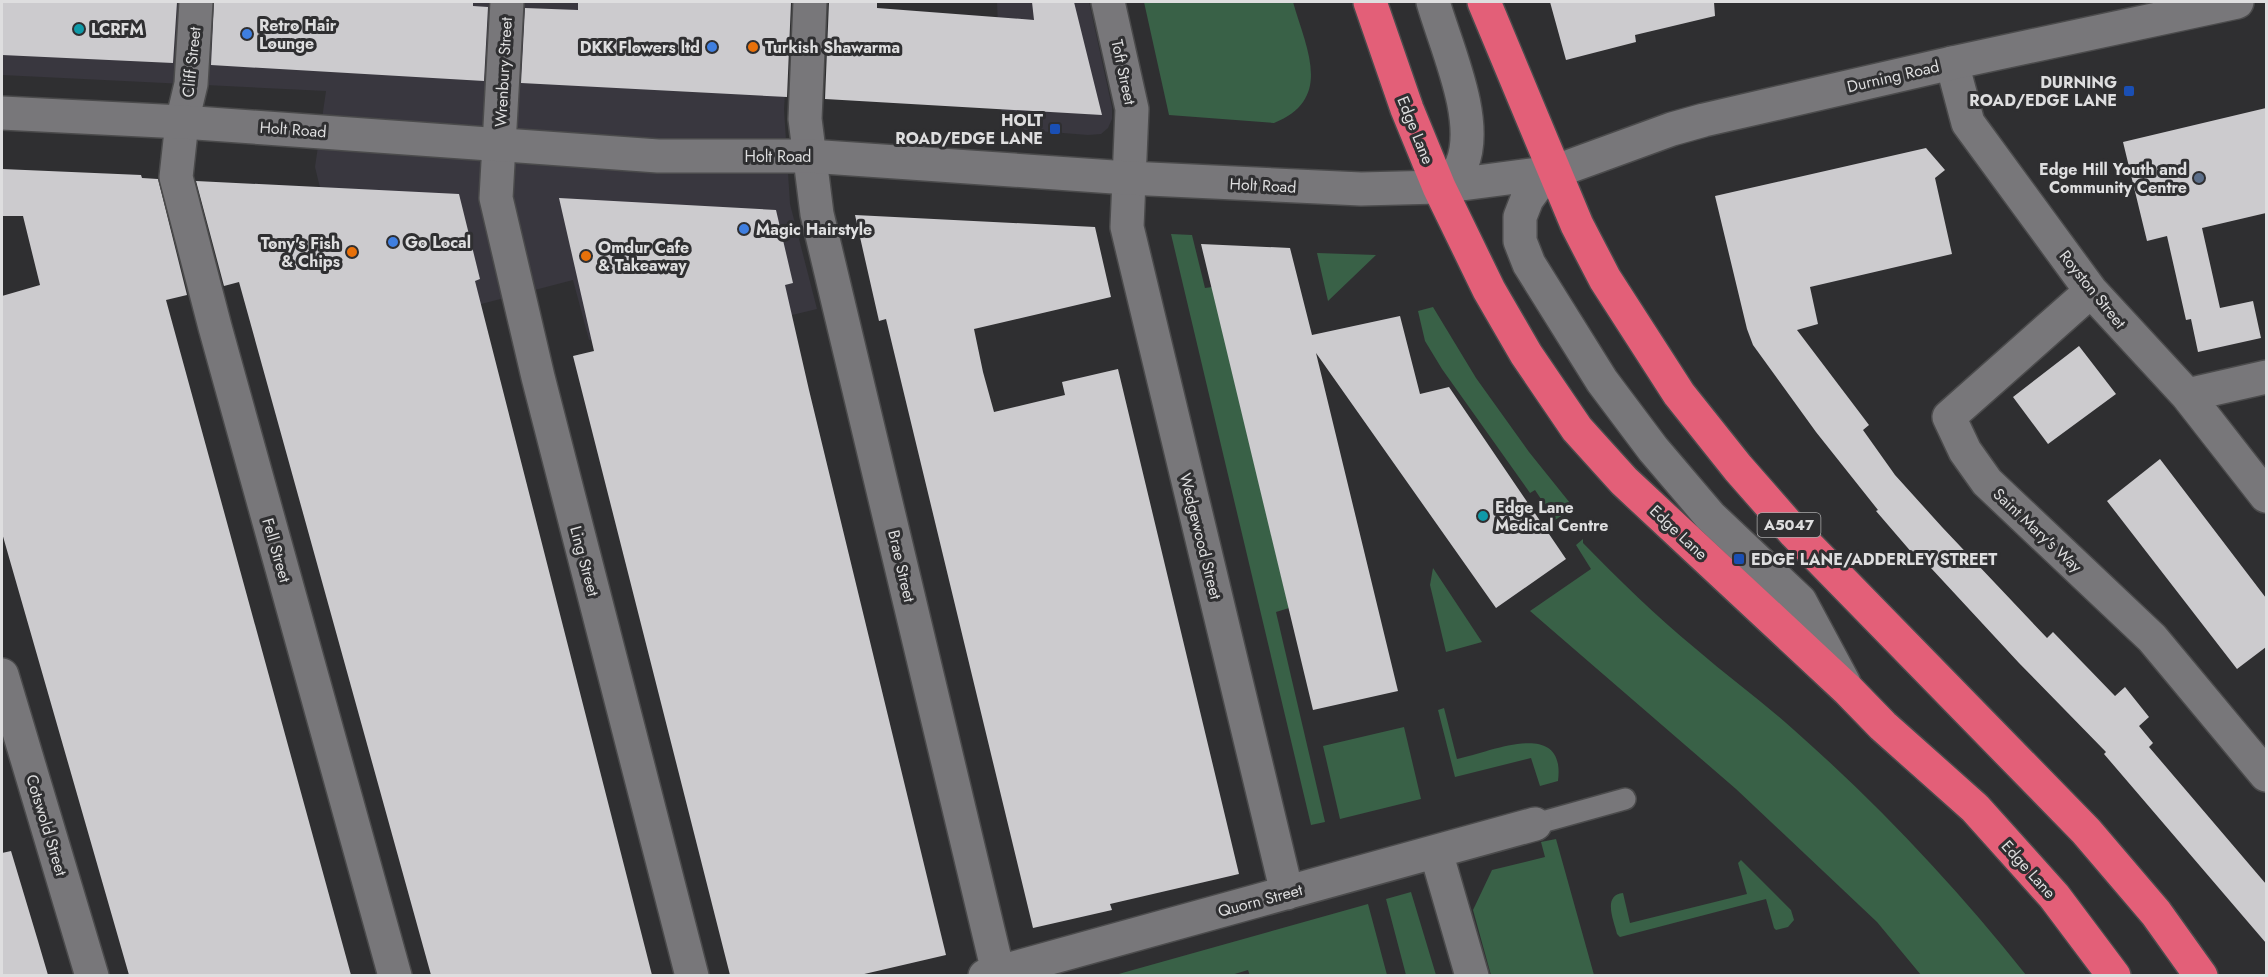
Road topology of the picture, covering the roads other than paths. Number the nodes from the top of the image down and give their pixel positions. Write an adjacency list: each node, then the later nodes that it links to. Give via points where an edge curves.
1 (196, 2): 11 (street, Cliff Street, via 191,84)
2 (507, 2): 12 (street, Wrenbury Street)
3 (810, 2): 13 (street, Brae Street, via 805,119)
4 (1108, 2): 15 (street, Toft Street, via 1132,109)
5 (1370, 2): 16 (highway, Edge Lane)
6 (1433, 2): 16 (street, via 1466,105 1469,128 1462,166)
7 (1484, 2): 14 (highway, A5047)
8 (2237, 2): 9 (street, Durning Road)
9 (1952, 63): 14 (street, Durning Road, via 1672,129); 17 (street, Royston Street, via 1968,123)
10 (2, 113): 11 (street, Holt Road)
11 (182, 122): 12 (street, Holt Road); 30 (street, Fell Street, via 176,177)
12 (499, 143): 13 (street, Holt Road, via 686,157); 31 (street, Ling Street, via 496,198 538,377)
13 (809, 156): 15 (street, Holt Road); 28 (street, Brae Street, via 817,214)
14 (1554, 172): 16 (street, Holt Road); 22 (street, via 1538,184 1520,217 1520,241 1529,264 1602,381 1653,449 1710,516 1800,601); 34 (highway, A5047, via 1605,279 1678,394 1795,533 2085,831 2156,914)
15 (1128, 178): 16 (street, Holt Road, via 1361,189); 27 (street, Wedgewood Street, via 1127,227)
16 (1439, 187): 22 (highway, Edge Lane, via 1489,290 1577,429 1624,481)
17 (2091, 291): 19 (street, Royston Street); 23 (street, Saint Mary's Way, via 1949,417 1965,452 1987,482 2151,638)
18 (2266, 377): 19 (street)
19 (2187, 395): 20 (street, Royston Street)
20 (2266, 496)
21 (2, 675): 29 (street, Cotswold Street)
22 (1848, 690): 33 (highway, Edge Lane, via 1975,808 2054,896)
23 (2266, 775)
24 (1625, 799): 25 (lane)
25 (1535, 824): 26 (street, Quorn Street)
26 (1436, 852): 27 (street, Quorn Street); 32 (street)
27 (1287, 893): 28 (street, Quorn Street)
28 (994, 974)
29 (92, 975)
30 (395, 975)
31 (692, 975)
32 (1472, 975)
33 (2114, 975)
34 (2201, 975)

